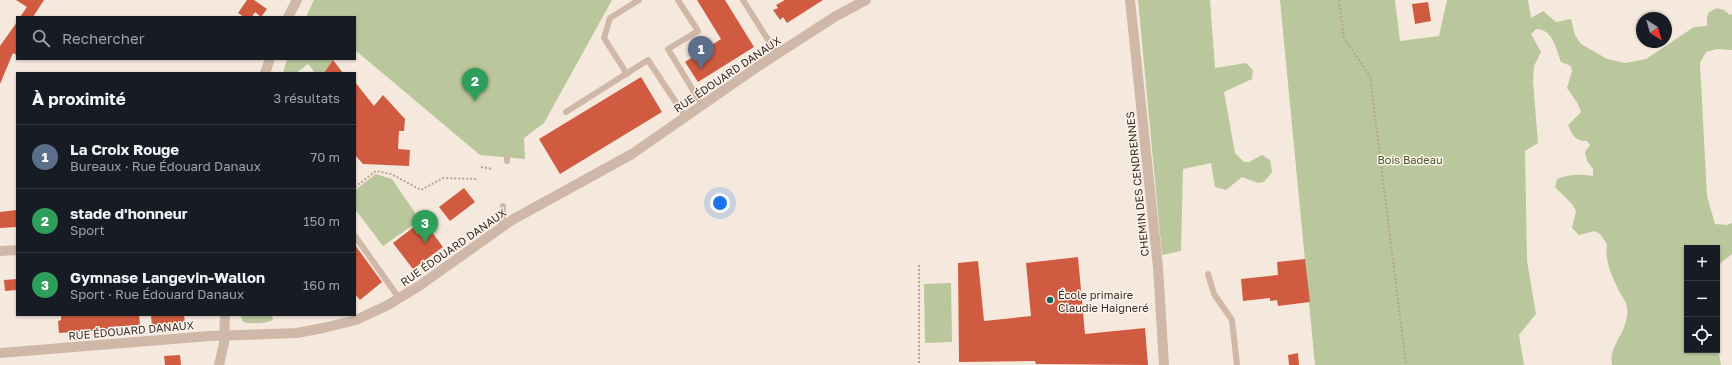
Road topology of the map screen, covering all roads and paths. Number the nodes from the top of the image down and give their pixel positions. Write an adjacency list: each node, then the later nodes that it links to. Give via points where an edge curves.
1 (297, 0): 8 (street)
2 (639, 0): 12 (lane, via 610,18 604,38)
3 (678, 0): 13 (lane, via 698,32 668,49)
4 (743, 0): 9 (lane)
5 (866, 0): 9 (street, RUE ÉDOUARD DANAUX, via 836,16)
6 (1130, 0): 33 (street, CHEMIN DES CENDRENNES, via 1158,267)
7 (1338, 0): 35 (path, via 1344,38 1370,76)
8 (289, 16)
9 (778, 54): 13 (street, RUE ÉDOUARD DANAUX)
10 (270, 60): 11 (street)
11 (265, 72)
12 (627, 74): 14 (lane); 15 (lane, via 648,60)
13 (702, 105): 15 (street, RUE ÉDOUARD DANAUX)
14 (566, 112)
15 (685, 116): 21 (street, RUE ÉDOUARD DANAUX, via 632,154)
16 (482, 167): 17 (path)
17 (493, 169)
18 (478, 179): 19 (path, via 443,178 421,190 391,174 376,172)
19 (356, 187)
20 (503, 206): 21 (lane)
21 (502, 226): 27 (street, RUE ÉDOUARD DANAUX)
22 (356, 237): 27 (lane)
23 (16, 250): 24 (street)
24 (0, 251)
25 (919, 265): 32 (path)
26 (1208, 274): 34 (lane, via 1214,294 1232,320)
27 (399, 298): 29 (street, RUE ÉDOUARD DANAUX, via 356,320 323,328 297,333)
28 (225, 316): 29 (street)
29 (225, 335): 30 (street, RUE ÉDOUARD DANAUX); 31 (street)
30 (0, 353)
31 (219, 365)
32 (919, 365)
33 (1164, 365)
34 (1238, 365)
35 (1406, 365)

